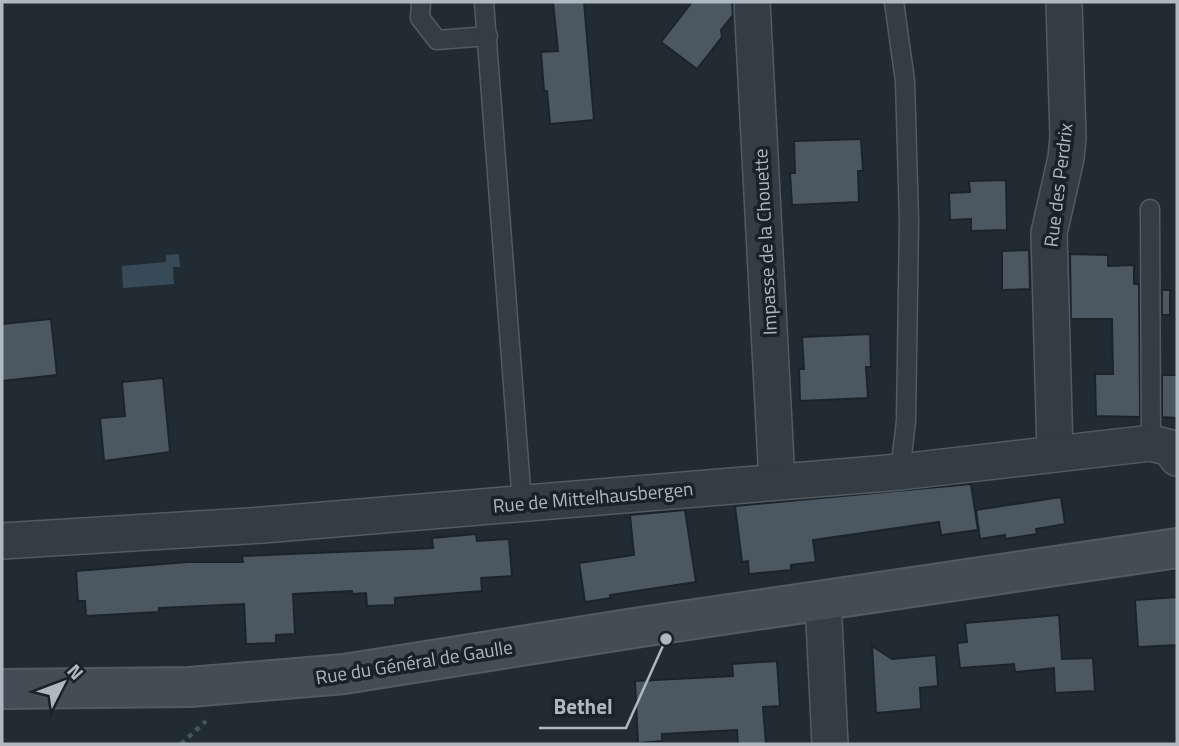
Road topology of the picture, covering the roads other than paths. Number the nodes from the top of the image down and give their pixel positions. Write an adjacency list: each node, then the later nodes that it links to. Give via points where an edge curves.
1 (421, 2): 6 (lane, via 420,18 437,40)
2 (484, 2): 6 (lane)
3 (752, 2): 11 (street, Impasse de la Chouette)
4 (894, 2): 10 (lane, via 905,81 909,222 906,421)
5 (1064, 2): 9 (street, Rue des Perdrix, via 1068,138 1049,233)
6 (488, 36): 12 (lane)
7 (1150, 209): 8 (lane)
8 (1164, 450): 9 (street, Rue de Mittelhausbergen)
9 (1055, 452): 10 (street, Rue de Mittelhausbergen)
10 (900, 472): 11 (street, Rue de Mittelhausbergen)
11 (777, 482): 12 (street, Rue de Mittelhausbergen)
12 (522, 503): 13 (street, Rue de Mittelhausbergen)
13 (2, 541)
14 (1177, 548): 15 (street, Rue du Général de Gaulle)
15 (823, 600): 16 (street, Rue du Général de Gaulle, via 344,674 190,687); 17 (street)
16 (2, 689)
17 (830, 744)

